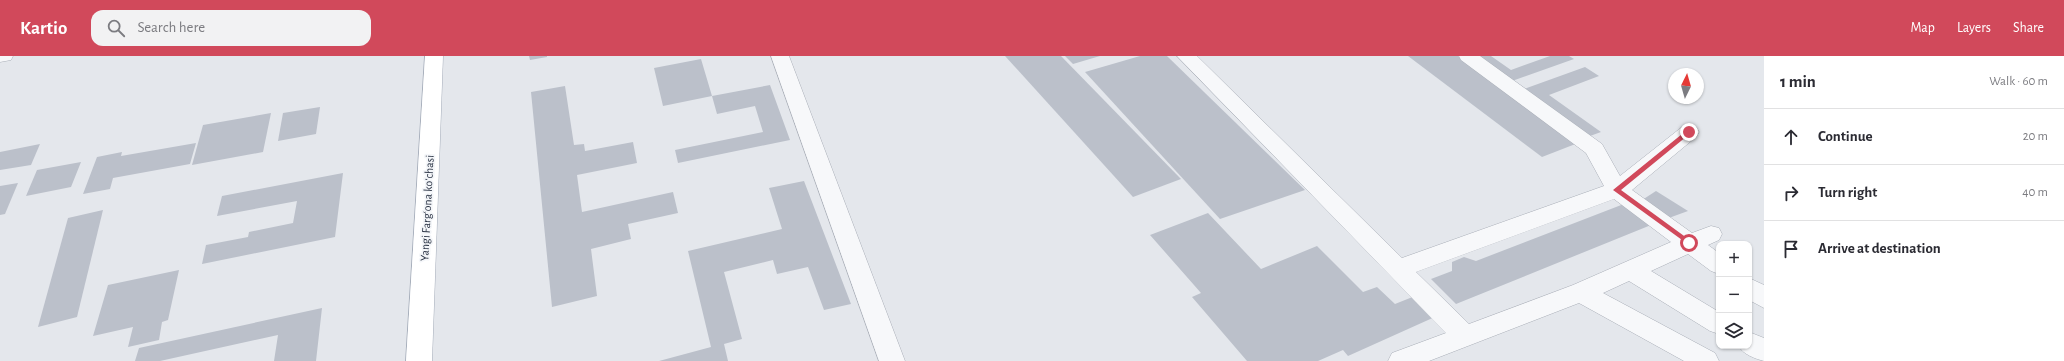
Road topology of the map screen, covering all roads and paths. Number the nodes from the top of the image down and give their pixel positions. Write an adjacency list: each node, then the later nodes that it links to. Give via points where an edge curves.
1 (0, 56): 2 (street)
2 (4, 56)
3 (434, 56): 21 (main road, Yangi Fargʻona koʻchasi)
4 (780, 56): 22 (street)
5 (1186, 56): 12 (street)
6 (1468, 56): 8 (street, via 1595,149)
7 (1689, 132): 8 (street)
8 (1617, 190): 10 (street); 12 (street)
9 (1711, 234): 10 (street)
10 (1689, 243): 11 (street); 13 (street)
11 (1716, 263)
12 (1398, 269): 18 (street)
13 (1630, 270): 15 (street); 17 (street)
14 (1752, 289): 16 (street)
15 (1581, 292): 18 (street); 24 (street)
16 (1764, 298)
17 (1716, 322)
18 (1466, 337): 23 (street)
19 (1752, 344): 20 (street)
20 (1764, 351)
21 (419, 361)
22 (892, 361)
23 (1401, 361)
24 (1706, 361)

